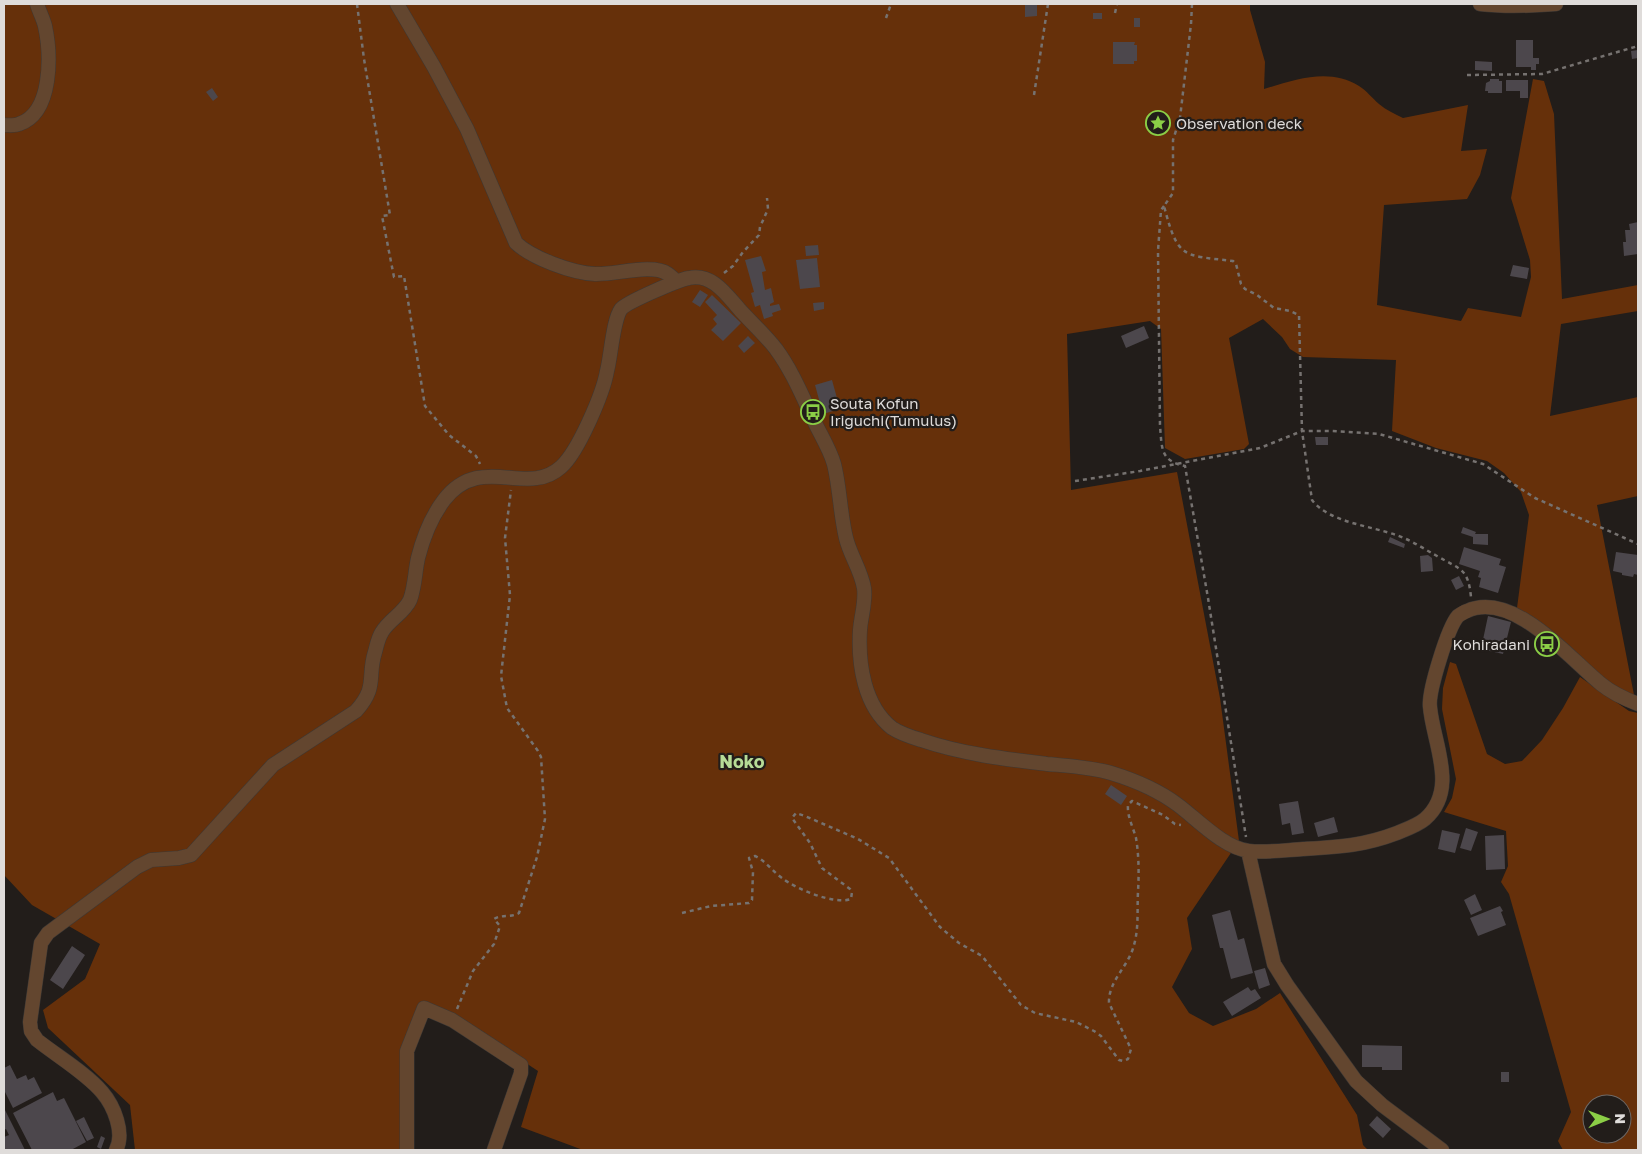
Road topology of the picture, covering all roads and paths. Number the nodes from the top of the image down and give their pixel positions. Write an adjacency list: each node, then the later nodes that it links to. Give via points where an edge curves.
1 (37, 4): 15 (street, via 48,44 47,83 32,118 17,125)
2 (358, 4): 22 (path, via 390,215 382,216 394,277 404,276 425,406 449,435 476,456)
3 (397, 4): 18 (street, via 467,129 516,243 540,259 593,274 654,269 668,273)
4 (891, 4): 11 (path)
5 (1048, 4): 14 (path)
6 (1117, 4): 10 (path)
7 (1192, 4): 17 (path, via 1180,118 1173,140 1173,192)
8 (1480, 4): 9 (street)
9 (1556, 4)
10 (1115, 13)
11 (886, 18)
12 (1638, 46): 13 (path, via 1542,74)
13 (1467, 75)
14 (1034, 95)
15 (4, 125)
16 (767, 198): 19 (path, via 768,208 758,235 733,266)
17 (1164, 206): 20 (path, via 1174,240 1180,248 1189,255 1233,261 1245,289 1274,308 1299,315); 21 (path, via 1158,251 1160,426 1162,450 1169,461)
18 (676, 282): 19 (street, via 701,277); 23 (street, via 633,299 622,308 599,400 566,462 541,479)
19 (713, 282): 28 (street, via 779,354 833,460 847,543 864,588 860,666 869,695 890,727 931,744 967,753 1108,772 1160,793)
20 (1302, 432): 21 (path, via 1260,448); 25 (path, via 1379,434 1483,464 1535,498); 26 (path, via 1312,500 1316,506 1335,517 1414,542 1463,570 1470,584)
21 (1176, 464): 24 (path); 29 (path, via 1185,466)
22 (487, 476): 23 (street); 32 (street, via 479,476 459,486 446,496 436,513 417,560 408,604 383,630 372,658 371,688 366,701 356,711 273,765 191,854 151,860 137,866 48,933 41,944 31,1032 103,1093 119,1128)
23 (513, 477): 31 (path, via 505,538 510,595 501,676 507,708 541,757 545,820 519,913 494,919 500,926 494,944 473,971)
24 (1075, 481)
25 (1638, 544)
26 (1472, 608): 27 (street, via 1513,613 1537,628 1605,688); 29 (street, via 1457,617 1450,631 1430,692 1429,705 1443,777 1437,804 1429,815 1421,822 1374,842 1348,847)
27 (1638, 704)
28 (1194, 818): 29 (street, via 1230,844); 30 (path, via 1183,826 1132,802 1128,805 1138,858 1138,921 1132,953 1111,986 1109,997 1132,1049 1124,1061 1119,1060 1094,1031 1076,1022 1035,1013 1020,1005 982,956 958,943 940,927 889,858 858,838 805,816 796,813 792,818 810,843 822,868 850,889 851,899 837,900 798,888 755,856 749,858 753,872 752,900 749,903 711,906)
29 (1248, 851): 35 (street, via 1274,964 1287,985 1356,1081)
30 (682, 913)
31 (452, 1020): 33 (street, via 424,1008 408,1052); 34 (street, via 521,1065)
32 (116, 1150)
33 (406, 1150)
34 (494, 1150)
35 (1442, 1150)

